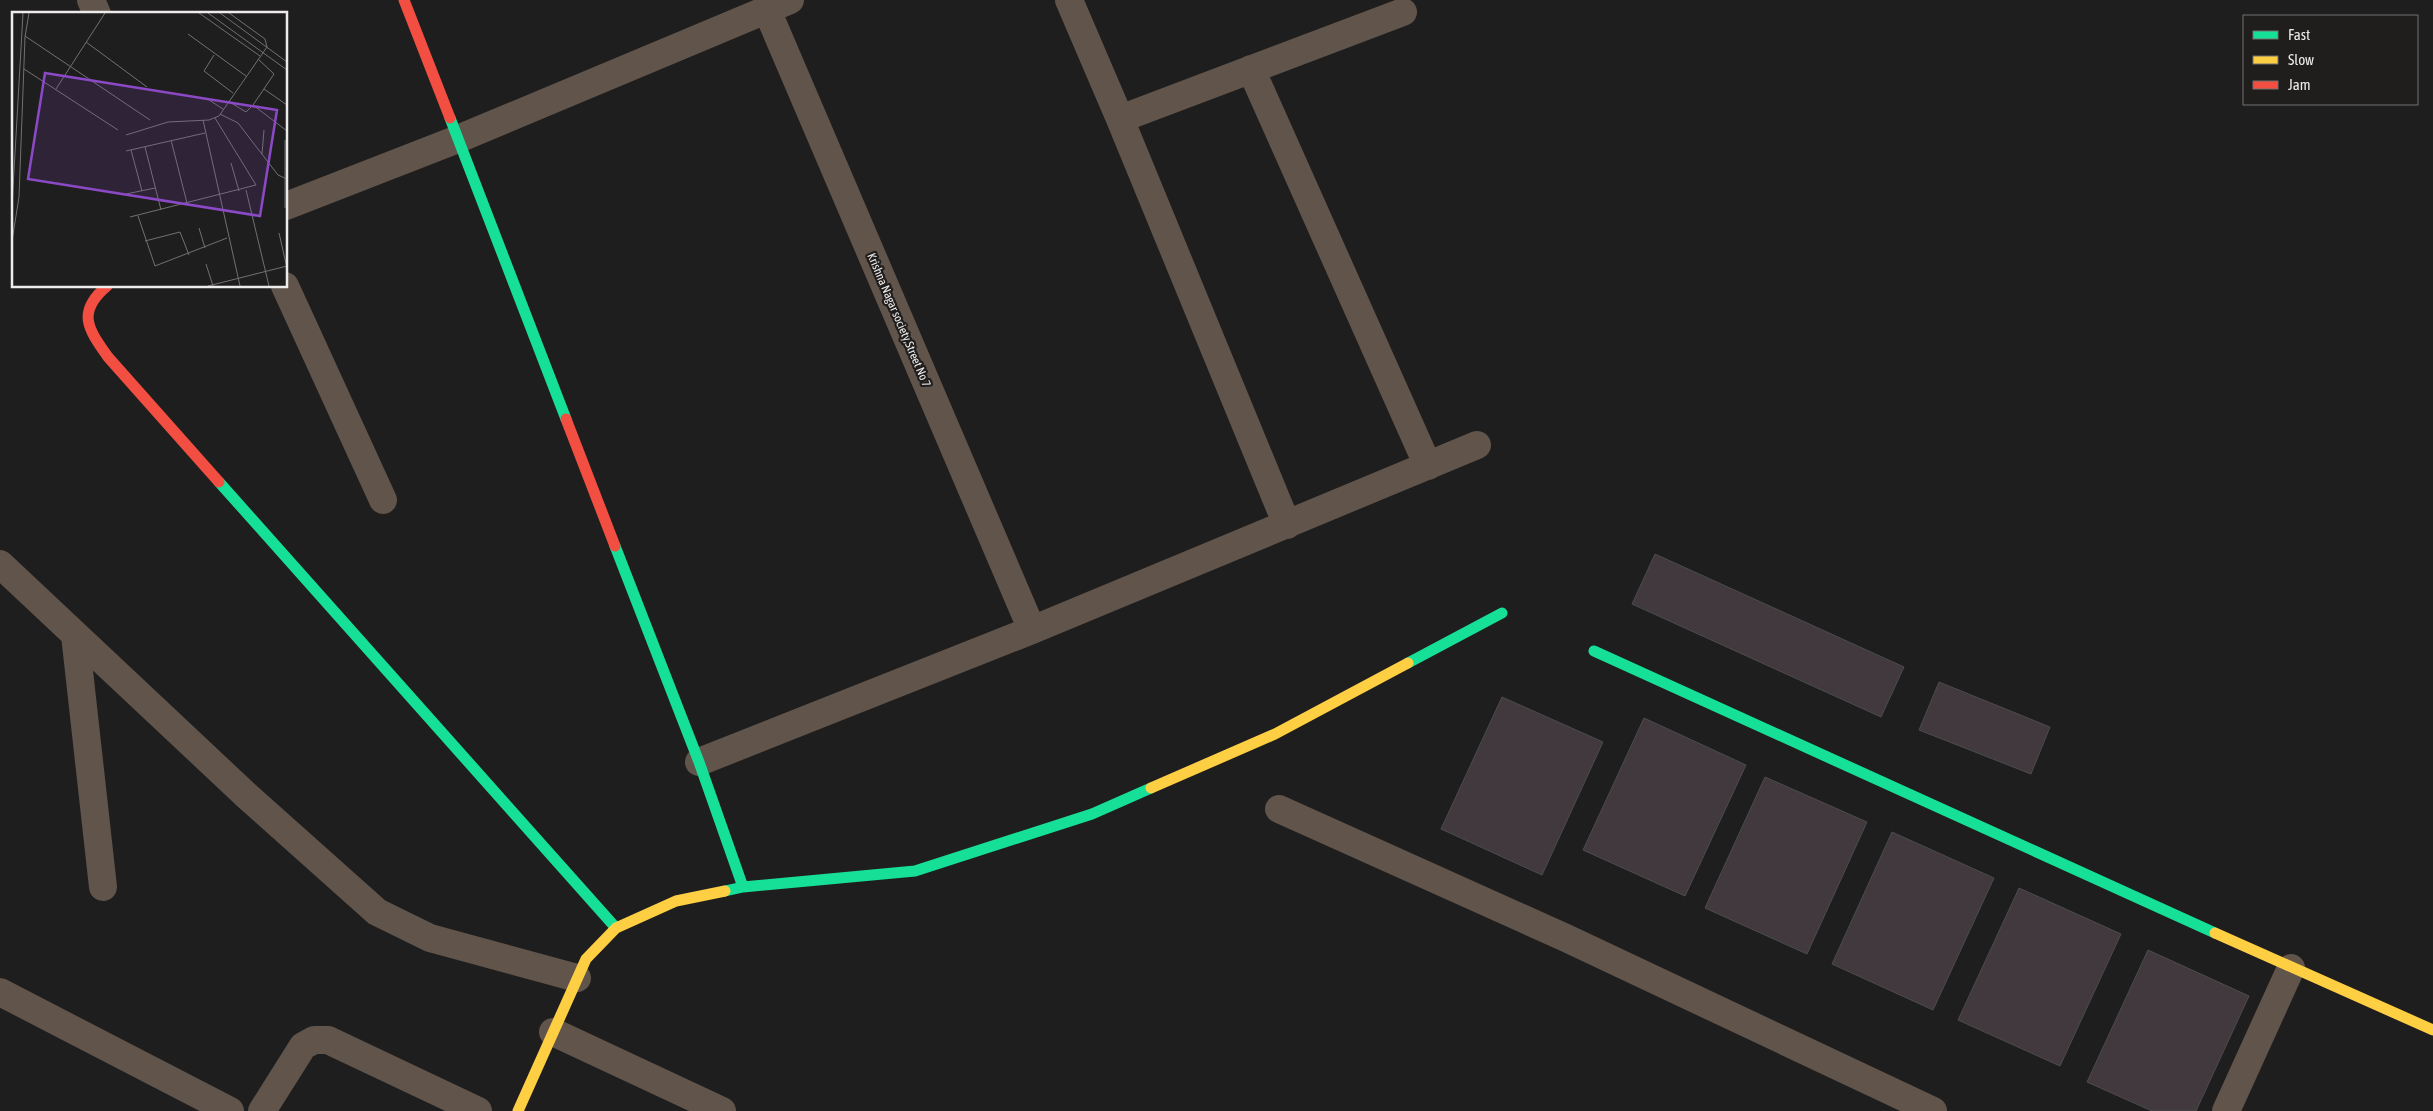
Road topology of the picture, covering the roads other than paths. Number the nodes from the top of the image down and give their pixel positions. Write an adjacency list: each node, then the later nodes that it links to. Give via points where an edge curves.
1 (91, 0): 5 (street)
2 (404, 0): 9 (street)
3 (1069, 0): 8 (street)
4 (778, 5): 9 (street); 19 (street, Krishna Nagar society,Street No 7)
5 (96, 12)
6 (1404, 12): 7 (street)
7 (1251, 69): 8 (street); 14 (street)
8 (1120, 119): 16 (street)
9 (458, 139): 10 (street); 22 (street)
10 (288, 205)
11 (104, 288): 26 (street, via 95,294 87,307 89,330 108,357)
12 (286, 288): 15 (street)
13 (1478, 446): 14 (street)
14 (1428, 466): 16 (street)
15 (383, 500)
16 (1287, 525): 19 (street)
17 (0, 564): 20 (street)
18 (1502, 613): 25 (street, via 1275,734 1092,814 915,871)
19 (1032, 630): 22 (street)
20 (76, 635): 24 (street); 28 (street, via 246,796 377,912 430,938)
21 (1594, 651): 27 (street)
22 (700, 762): 25 (street)
23 (1279, 808): 37 (street, via 1566,938)
24 (103, 887)
25 (743, 887): 26 (street, via 676,901)
26 (616, 928): 28 (street, via 586,959)
27 (2291, 968): 30 (street); 38 (street)
28 (577, 978): 31 (street)
29 (0, 992): 32 (street)
30 (2433, 1030)
31 (553, 1032): 35 (street); 36 (street)
32 (230, 1111)
33 (262, 1111): 34 (street, via 303,1046 314,1040 328,1040)
34 (478, 1111)
35 (518, 1111)
36 (722, 1111)
37 (1933, 1111)
38 (2226, 1111)

